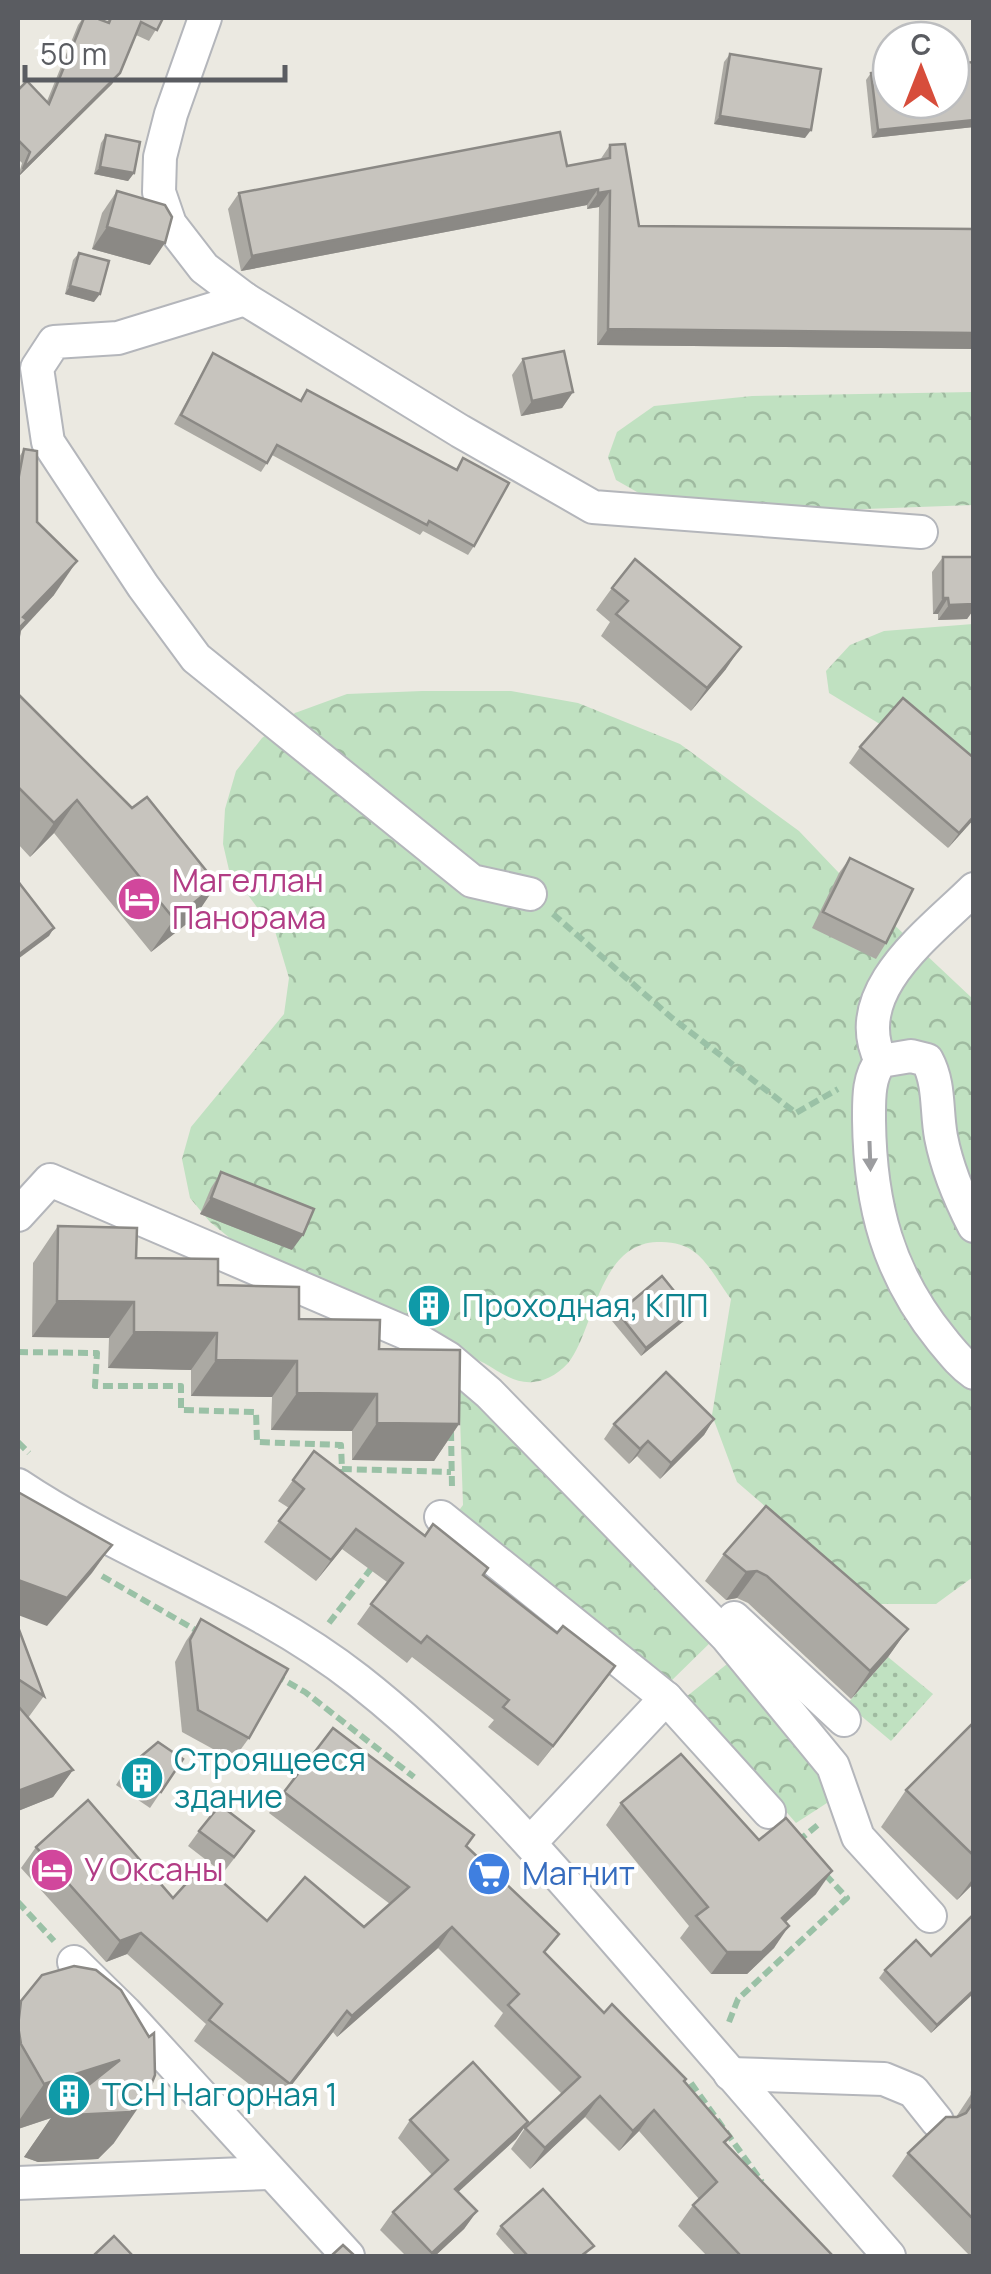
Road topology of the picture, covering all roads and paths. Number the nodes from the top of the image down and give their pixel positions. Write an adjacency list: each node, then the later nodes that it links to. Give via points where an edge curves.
1 (205, 18): 2 (street, via 171,114 158,192 170,224 204,268)
2 (244, 299): 3 (street, via 593,507); 5 (street, via 118,338 54,342 37,368 48,442 196,658 472,882)
3 (921, 532)
4 (974, 888): 6 (street, via 893,970 872,1025)
5 (530, 894): 7 (path, via 672,1018)
6 (880, 1062): 9 (street, via 927,1060 954,1186); 11 (street, one-way to 11, via 871,1078 870,1166 888,1248 915,1307)
7 (796, 1113)
8 (18, 1215): 18 (street, via 50,1180 406,1333 489,1393)
9 (974, 1226)
10 (18, 1352): 13 (path, via 97,1354 95,1386 181,1386 181,1410 256,1412 257,1442 342,1444 342,1470)
11 (974, 1373)
12 (451, 1415): 13 (path)
13 (452, 1472): 15 (path, via 453,1501)
14 (18, 1485): 26 (street, via 69,1520 282,1626 355,1677 430,1738)
15 (441, 1517): 22 (street)
16 (384, 1552): 19 (path)
17 (90, 1568): 20 (path)
18 (663, 1571): 23 (street, via 682,1570); 30 (street, via 728,1637 833,1766 858,1837)
19 (325, 1628)
20 (203, 1634)
21 (271, 1673): 24 (path)
22 (666, 1698): 25 (street); 26 (street)
23 (844, 1720)
24 (428, 1788)
25 (769, 1812): 27 (path)
26 (530, 1843): 33 (street)
27 (809, 1856)
28 (822, 1870): 32 (path, via 846,1898 738,1998)
29 (18, 1902): 31 (path)
30 (930, 1916)
31 (64, 1952): 36 (street)
32 (726, 2030)
33 (730, 2074): 35 (street, via 884,2079 913,2092); 40 (street)
34 (686, 2076): 38 (path)
35 (937, 2121)
36 (269, 2174): 37 (street); 39 (street)
37 (18, 2183)
38 (772, 2196)
39 (348, 2256)
40 (889, 2256)

